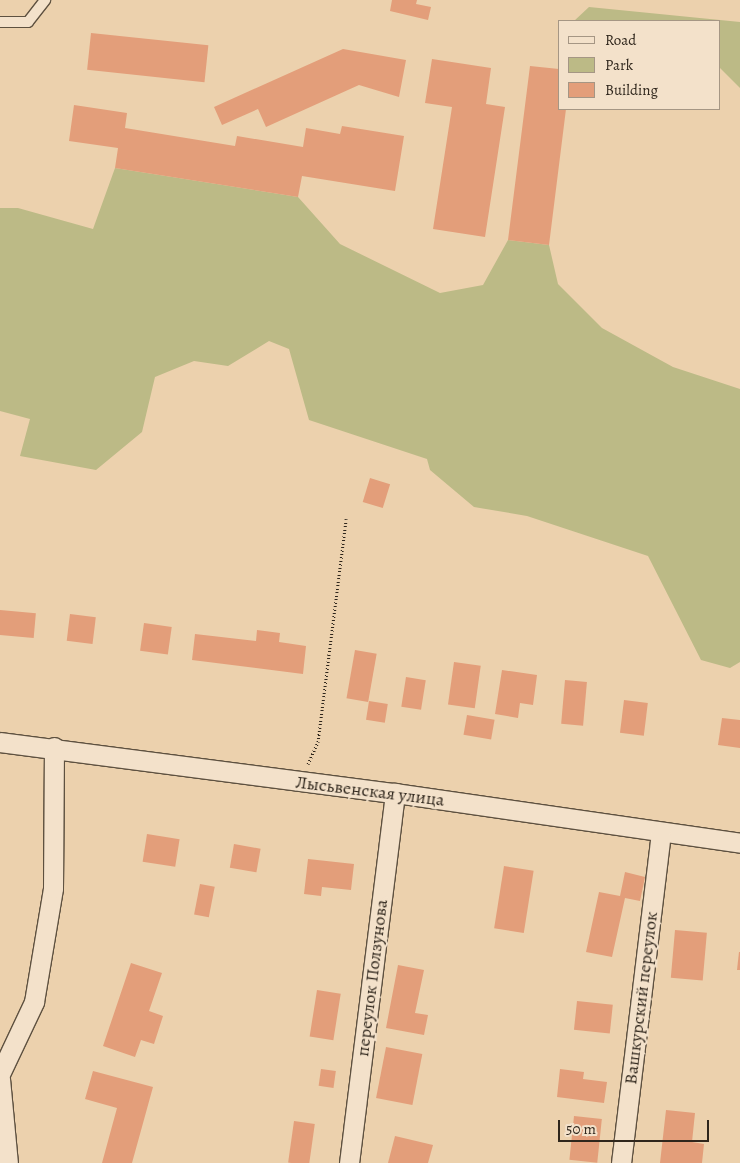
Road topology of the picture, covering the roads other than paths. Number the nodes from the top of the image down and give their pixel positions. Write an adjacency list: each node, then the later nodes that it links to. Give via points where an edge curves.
1 (45, 0): 2 (lane, via 28,22)
2 (0, 22)
3 (0, 742): 4 (street, Лысьвенская улица)
4 (54, 747): 5 (street, Лысьвенская улица); 8 (street, via 53,888 34,1002)
5 (395, 793): 6 (street, Лысьвенская улица); 11 (street, переулок Ползунова)
6 (661, 833): 7 (street, Лысьвенская улица); 12 (street, Вашкурский переулок)
7 (740, 843)
8 (0, 1074)
9 (0, 1080): 10 (street)
10 (8, 1163)
11 (349, 1163)
12 (621, 1163)

